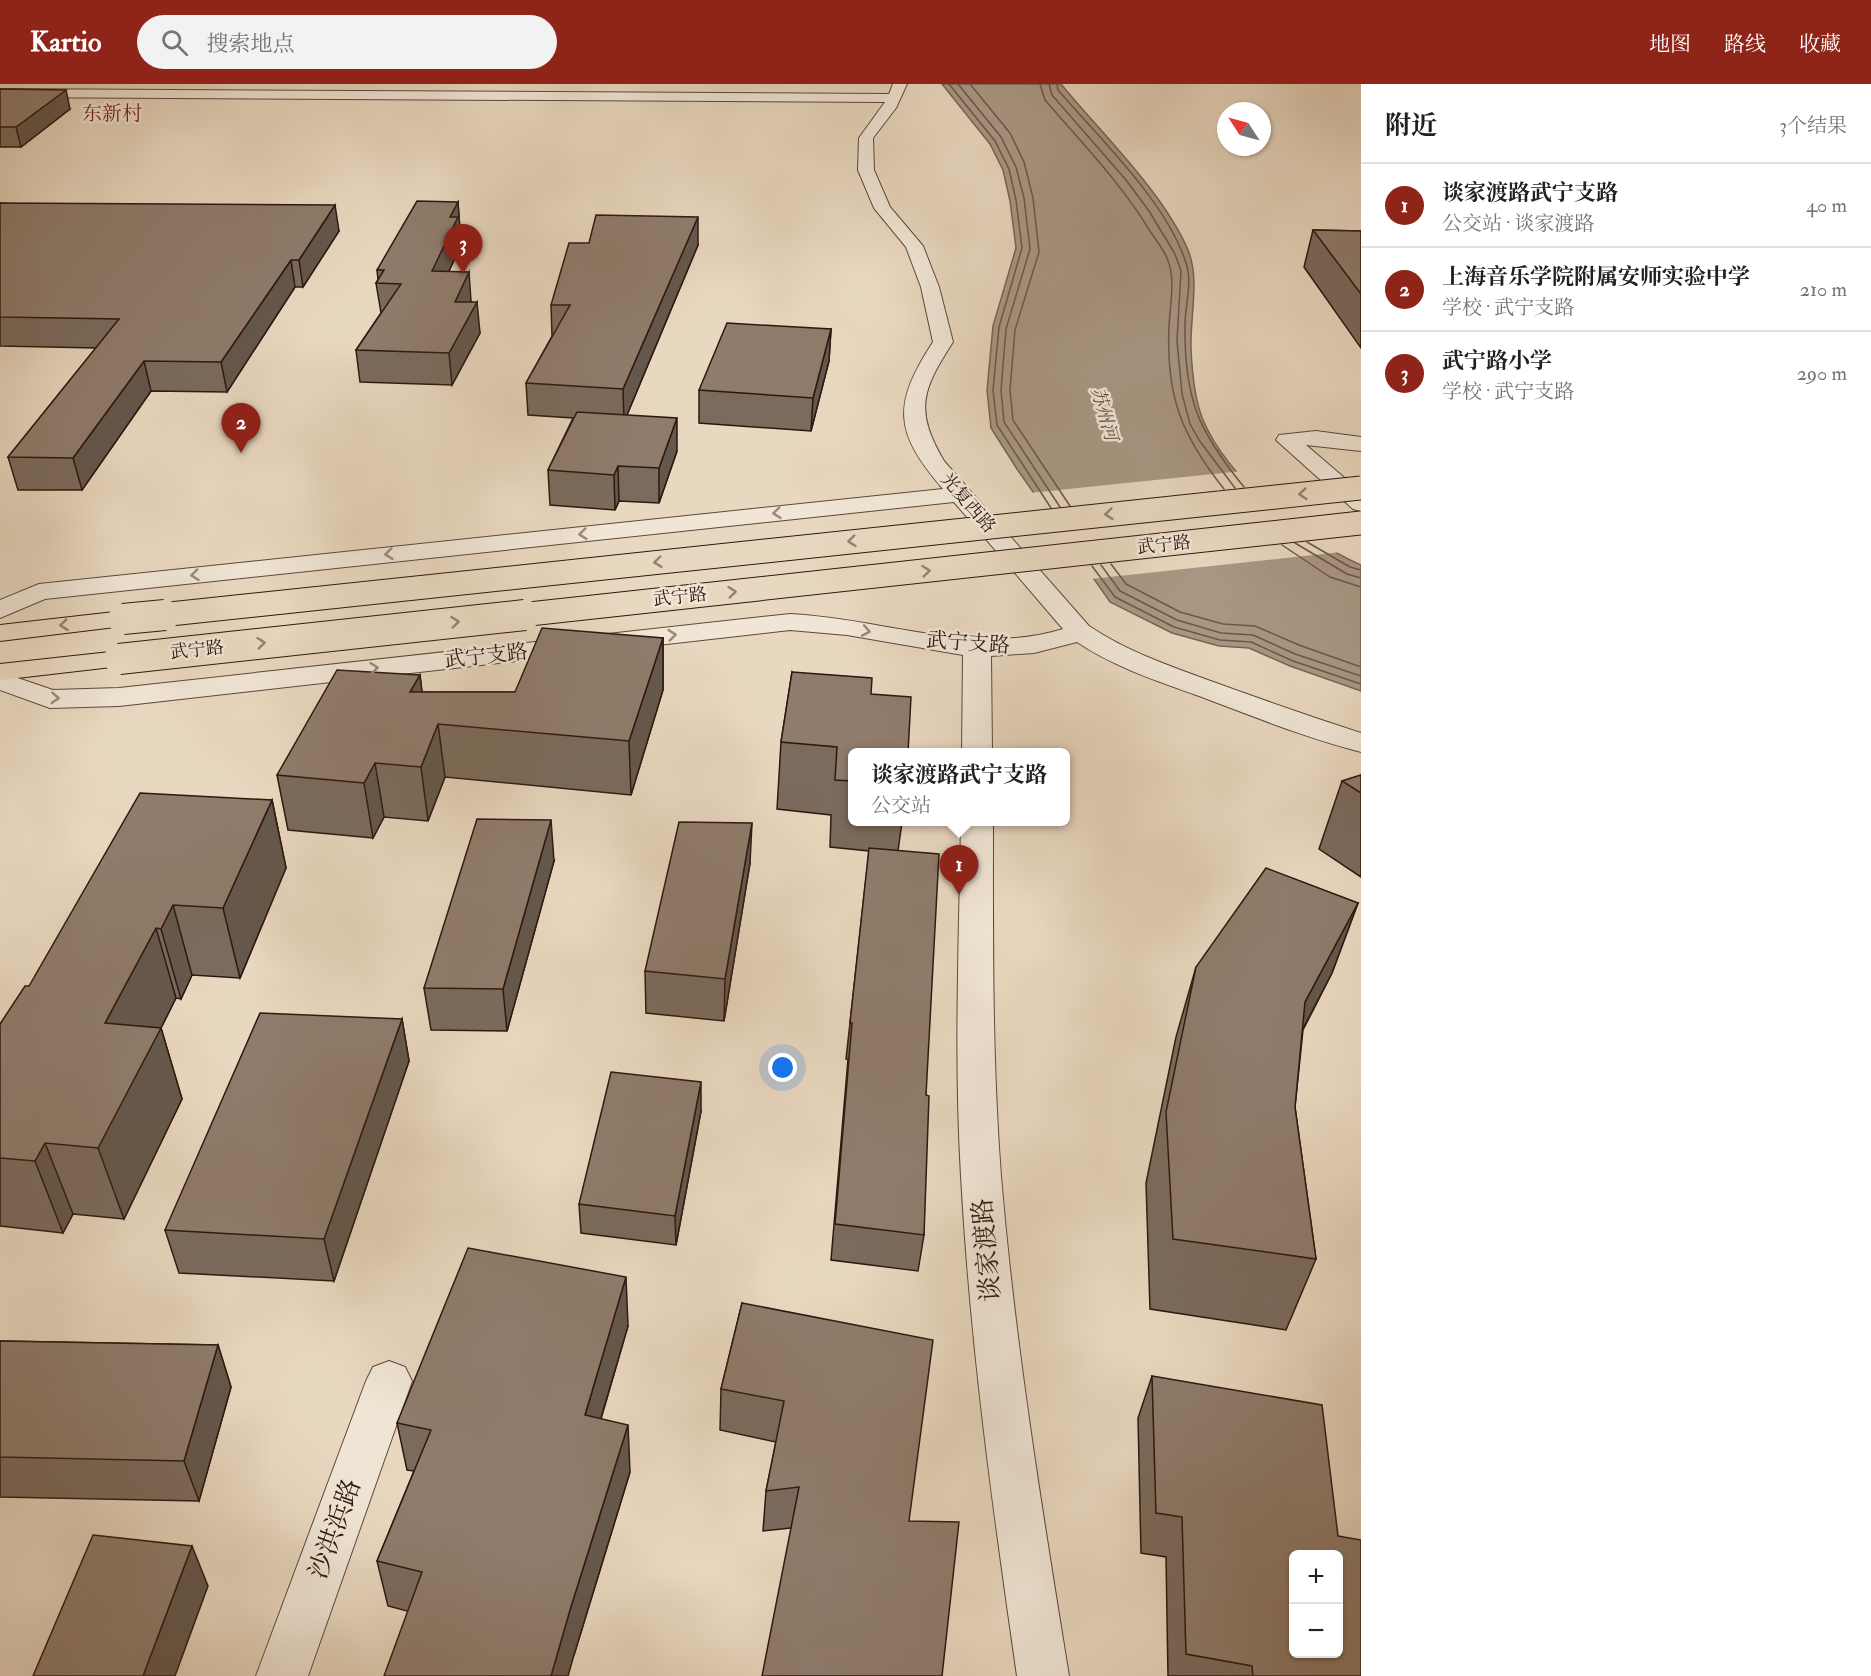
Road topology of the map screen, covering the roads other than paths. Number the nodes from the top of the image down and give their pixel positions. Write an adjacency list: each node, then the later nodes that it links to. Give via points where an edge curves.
1 (897, 91): 2 (street); 5 (street, 光复西路, via 866,138 866,170 882,208 914,246 930,287 943,342 921,376 915,425 934,464)
2 (0, 93)
3 (1361, 444): 6 (street, via 1316,438 1287,440)
4 (1361, 488): 10 (main road, 武宁路, one-way to 10, bridge)
5 (960, 494): 8 (street, one-way to 8, via 39,592); 9 (street, 光复西路)
6 (1361, 504)
7 (1361, 523): 12 (main road, 武宁路, one-way to 7, bridge)
8 (0, 610)
9 (1080, 632): 11 (street, 武宁支路, via 1017,647); 14 (street, 光复西路, via 1136,663)
10 (0, 633)
11 (977, 647): 13 (street, 武宁支路, one-way to 11, via 50,699 119,697 790,622); 15 (street)
12 (0, 672)
13 (0, 680)
14 (1361, 743)
15 (977, 748)
16 (977, 826): 19 (street, 谈家渡路, via 976,1053 981,1174 992,1312)
17 (389, 1382): 18 (street, 沙洪浜路)
18 (282, 1676)
19 (1043, 1676)

